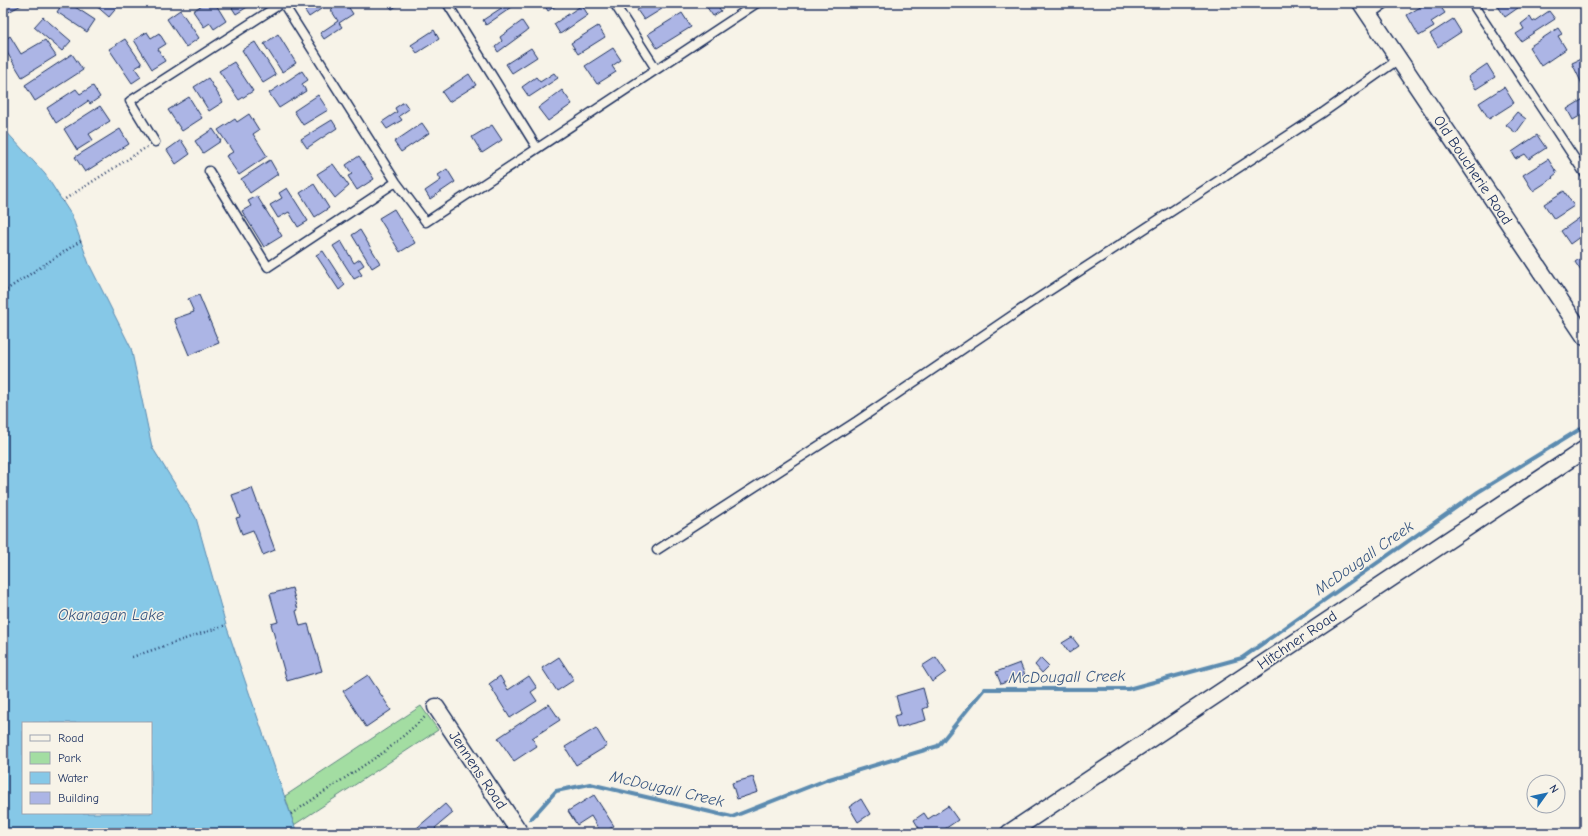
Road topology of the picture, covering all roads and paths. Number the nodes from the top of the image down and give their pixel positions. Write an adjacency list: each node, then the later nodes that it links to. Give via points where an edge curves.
1 (282, 3): 10 (lane, via 130,101); 14 (lane)
2 (447, 3): 11 (lane)
3 (614, 3): 9 (lane)
4 (756, 3): 9 (lane)
5 (1386, 3): 7 (lane)
6 (1472, 3): 13 (lane)
7 (1365, 9): 8 (street, Old Boucherie Road)
8 (1399, 59): 18 (street, Old Boucherie Road); 20 (lane, via 1321,114)
9 (656, 69): 11 (lane)
10 (155, 142): 15 (path)
11 (537, 148): 14 (lane, via 426,222)
12 (209, 171): 14 (lane, via 268,267)
13 (1585, 174)
14 (396, 182)
15 (62, 201)
16 (82, 240): 17 (path)
17 (3, 292)
18 (1585, 337)
19 (1585, 449): 26 (street, Hitchner Road)
20 (657, 550)
21 (226, 625): 22 (path)
22 (132, 657)
23 (436, 707): 24 (path, via 387,750); 25 (street, Jennens Road)
24 (291, 814)
25 (518, 830)
26 (1009, 833)

